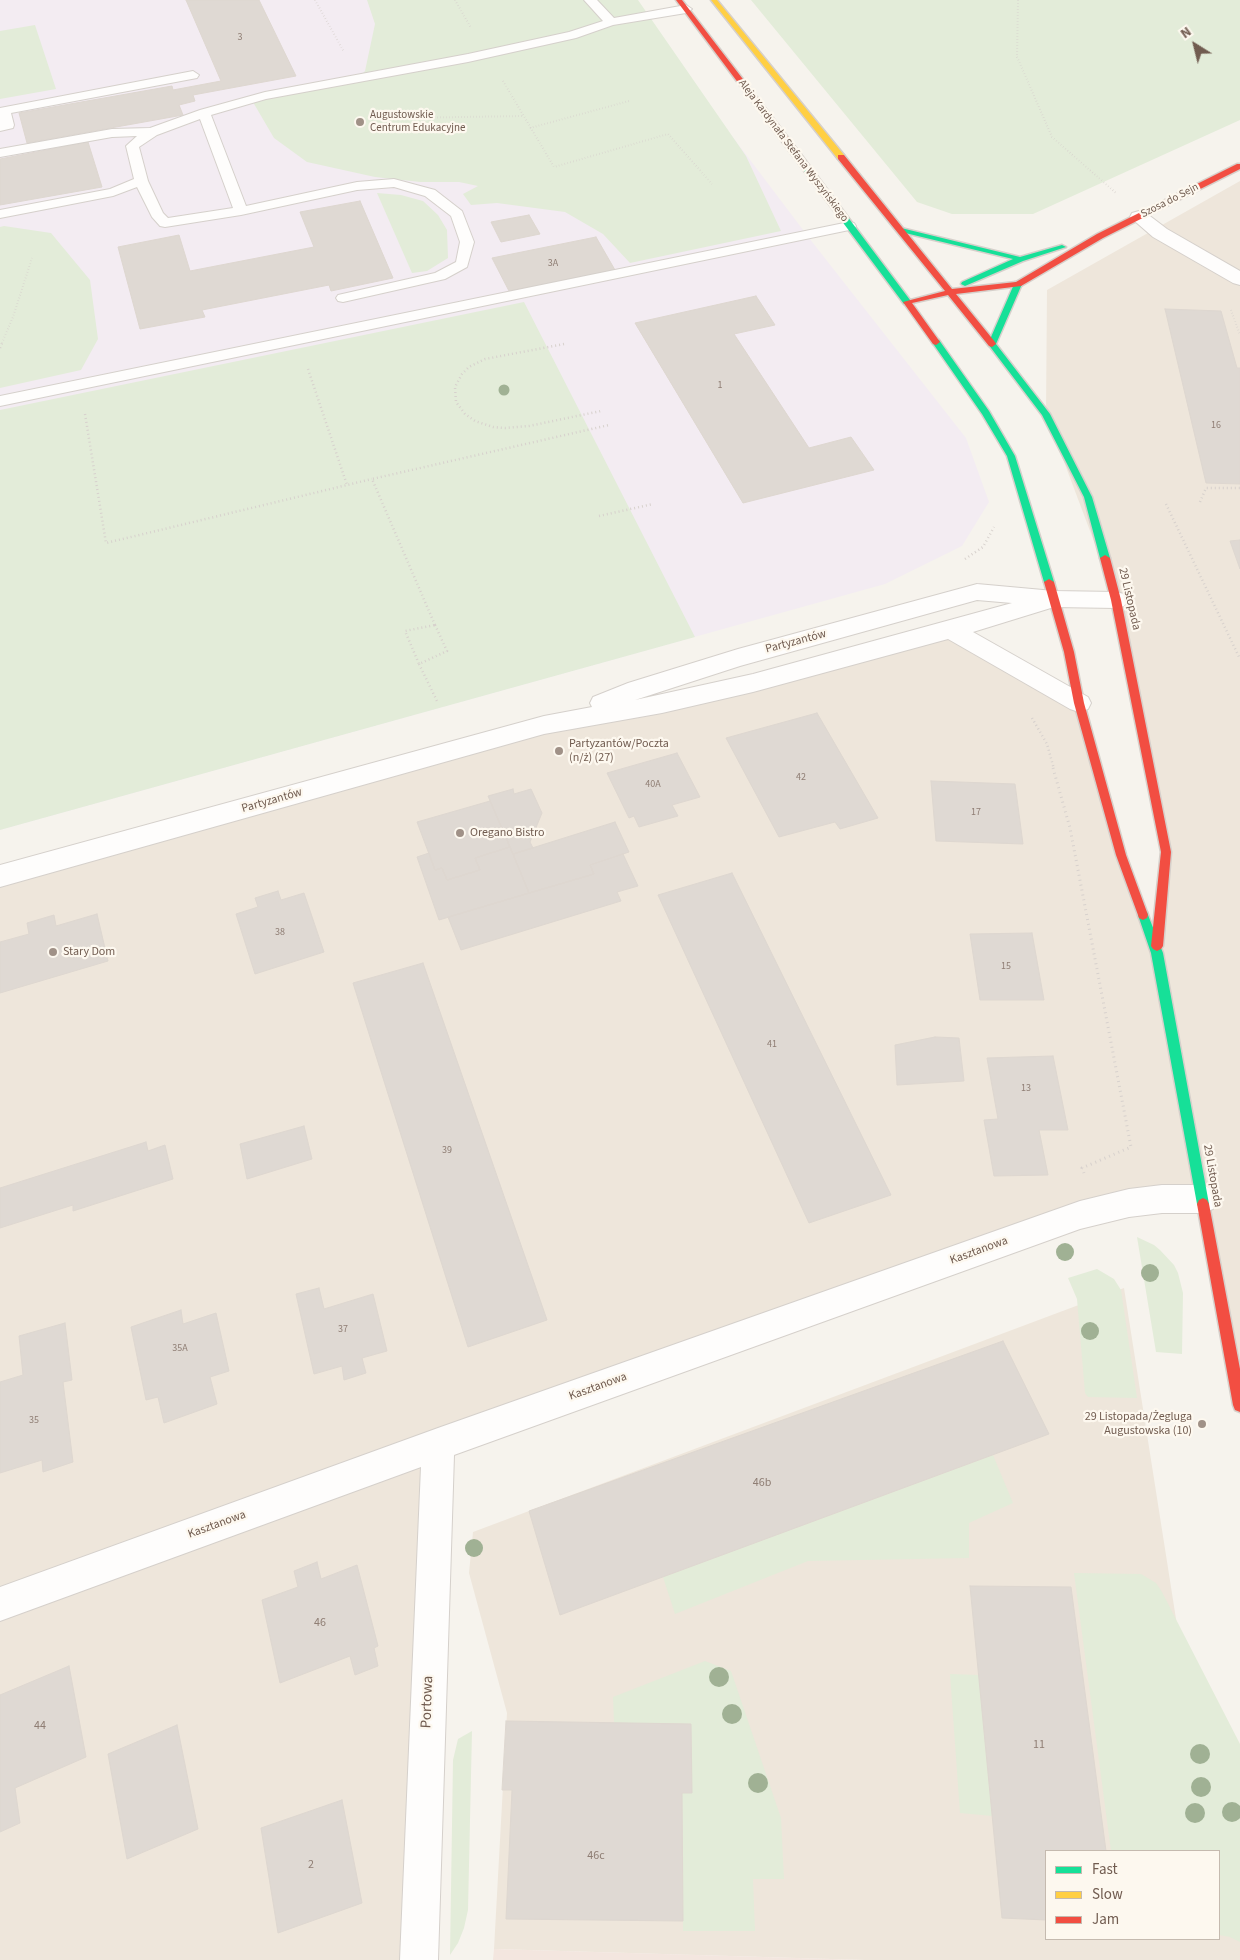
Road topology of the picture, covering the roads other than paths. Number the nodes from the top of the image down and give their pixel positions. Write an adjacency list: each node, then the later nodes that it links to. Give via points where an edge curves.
1 (590, 0): 4 (lane)
2 (715, 2): 3 (main road); 16 (main road)
3 (683, 4): 4 (lane); 15 (main road, Aleja Kardynała Stefana Wyszyńskiego)
4 (611, 22): 6 (lane, via 572,35 265,96)
5 (193, 75): 7 (lane, via 4,111 8,125)
6 (204, 113): 8 (lane); 12 (lane)
7 (0, 127)
8 (152, 132): 9 (lane, via 112,133); 11 (lane, via 132,146)
9 (0, 153)
10 (1240, 166): 14 (main road, Szosa do Sejn)
11 (141, 181): 12 (lane, via 165,223); 13 (lane, via 113,192)
12 (241, 211): 22 (lane, via 357,186 394,184 430,193 456,214 467,242 462,264 440,276)
13 (0, 214)
14 (1139, 217): 17 (main road, Szosa do Sejn); 19 (street, via 1160,233)
15 (850, 226): 23 (main road, Aleja Kardynała Stefana Wyszyńskiego); 25 (lane)
16 (900, 229): 18 (main road); 21 (main road)
17 (1100, 236): 18 (main road, Szosa do Sejn); 20 (main road, Szosa do Sejn)
18 (1020, 259): 21 (main road, Szosa do Sejn)
19 (1240, 279)
20 (1018, 284): 21 (main road, Szosa do Sejn); 24 (main road)
21 (950, 292): 23 (main road, Szosa do Sejn); 24 (main road, 29 Listopada)
22 (344, 298)
23 (907, 302): 26 (main road, 29 Listopada, via 986,413 1011,456)
24 (992, 344): 27 (main road, 29 Listopada, via 1046,414 1088,497)
25 (0, 401)
26 (1054, 599): 27 (street, Partyzantów); 28 (street, Partyzantów); 29 (main road, 29 Listopada); 30 (street, Partyzantów, via 977,592 683,674)
27 (1116, 600): 32 (main road, 29 Listopada, via 1166,852)
28 (952, 630): 29 (street); 30 (street, Partyzantów, via 753,683 662,704)
29 (1079, 703): 32 (main road, 29 Listopada, via 1120,855)
30 (544, 725): 31 (street, Partyzantów)
31 (0, 876)
32 (1157, 953): 33 (main road, 29 Listopada)
33 (1202, 1199): 34 (main road, 29 Listopada); 35 (street, Kasztanowa, via 1129,1203 1080,1215)
34 (1240, 1405)
35 (438, 1444): 36 (street, Kasztanowa); 37 (street, Portowa)
36 (0, 1604)
37 (419, 1960)

